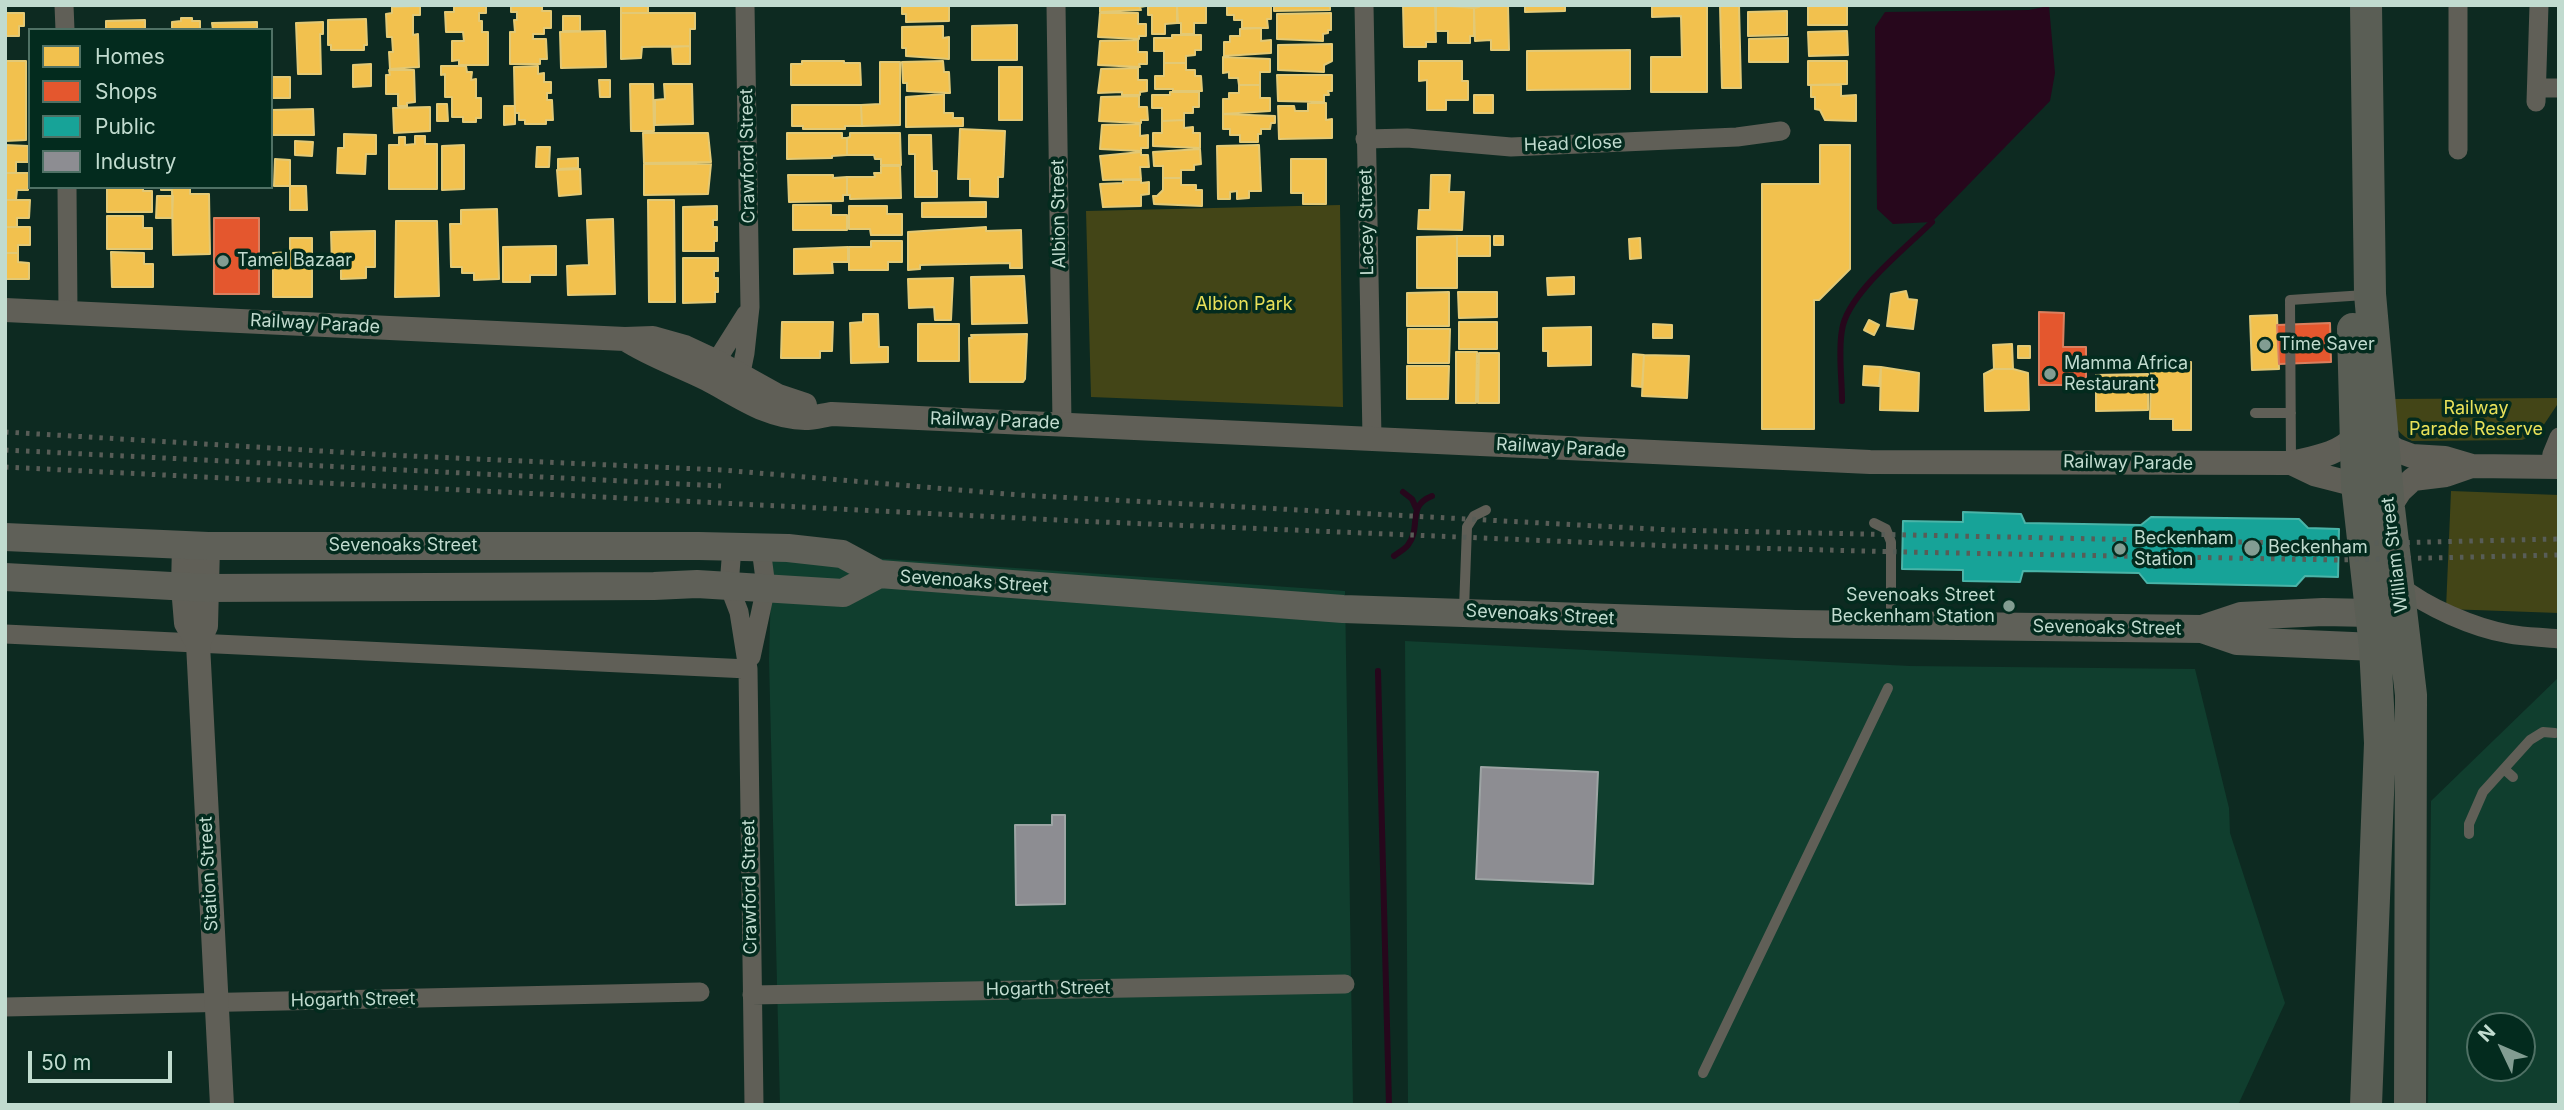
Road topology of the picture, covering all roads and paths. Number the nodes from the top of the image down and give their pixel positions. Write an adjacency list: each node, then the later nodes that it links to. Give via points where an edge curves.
1 (64, 5): 9 (street)
2 (746, 5): 16 (street, Crawford Street)
3 (1056, 5): 23 (street, Albion Street)
4 (1364, 5): 12 (street, Lacey Street)
5 (2348, 5): 15 (main road, William Street)
6 (2366, 5): 15 (main road, William Street)
7 (2458, 5): 13 (street)
8 (2539, 5): 10 (street, via 2536,95)
9 (65, 28)
10 (2559, 88)
11 (1781, 131): 12 (street, Head Close, via 1511,147)
12 (1365, 139): 25 (street, Lacey Street)
13 (2458, 150)
14 (67, 189): 18 (street)
15 (2361, 295): 22 (lane, via 2290,300); 26 (main road, William Street)
16 (750, 307): 19 (street); 20 (street, Crawford Street)
17 (5, 310): 18 (street, Railway Parade)
18 (68, 312): 19 (street, Railway Parade, via 653,338 685,347)
19 (711, 370): 20 (street, Railway Parade)
20 (738, 385): 23 (street, Railway Parade, via 832,414)
21 (2255, 412): 22 (lane)
22 (2291, 413): 27 (lane)
23 (1062, 423): 25 (street, Railway Parade)
24 (2559, 437): 29 (street, via 2552,454)
25 (1372, 438): 27 (street, Railway Parade, via 1870,462)
26 (2369, 439): 27 (street, Railway Parade); 28 (street, via 2412,456); 30 (main road, William Street); 31 (main road, William Street)
27 (2291, 463): 30 (street, Railway Parade)
28 (2472, 466): 29 (street); 31 (street, via 2413,479)
29 (2554, 467)
30 (2357, 485): 45 (main road, William Street)
31 (2389, 508): 40 (main road, William Street)
32 (1486, 510): 44 (lane, via 1474,516 1468,527)
33 (1874, 523): 46 (lane, via 1886,529 1891,542)
34 (5, 537): 35 (main road, Sevenoaks Street)
35 (196, 546): 36 (main road, Sevenoaks Street); 42 (street, Station Street)
36 (732, 547): 37 (main road, Sevenoaks Street); 41 (street, Crawford Street)
37 (761, 548): 38 (main road, Sevenoaks Street, via 842,554); 43 (street, Crawford Street)
38 (879, 574): 43 (main road, Sevenoaks Street, via 843,593); 44 (main road, Sevenoaks Street, via 1343,610)
39 (5, 577): 42 (main road, Sevenoaks Street)
40 (2399, 585): 48 (main road, William Street); 50 (street, via 2430,606 2471,622 2508,634)
41 (729, 586): 42 (main road, Sevenoaks Street); 43 (main road, Sevenoaks Street); 53 (street, Crawford Street, via 739,612)
42 (195, 587): 51 (street, Station Street, via 206,626)
43 (765, 587): 53 (street, Crawford Street)
44 (1464, 612): 46 (main road, Sevenoaks Street)
45 (2371, 613): 47 (main road, Sevenoaks Street, via 2241,617); 48 (main road, Sevenoaks Street); 52 (main road, William Street)
46 (1891, 624): 47 (main road, Sevenoaks Street)
47 (2202, 629): 52 (main road, Sevenoaks Street, via 2237,641)
48 (2404, 629): 52 (main road, Sevenoaks Street); 68 (main road, William Street, via 2413,738)
49 (5, 634): 51 (street)
50 (2559, 639)
51 (198, 644): 53 (street); 62 (street, Station Street)
52 (2375, 648): 67 (main road, William Street, via 2380,743)
53 (748, 669): 61 (street, Crawford Street)
54 (1888, 688): 64 (lane)
55 (2555, 733): 56 (lane, via 2537,735)
56 (2504, 769): 57 (lane); 58 (lane, via 2483,792)
57 (2513, 777)
58 (2469, 834)
59 (1345, 984): 61 (street, Hogarth Street)
60 (700, 992): 62 (street, Hogarth Street)
61 (752, 995): 66 (street, Crawford Street)
62 (216, 1003): 63 (street, Hogarth Street); 65 (street, Station Street)
63 (5, 1007)
64 (1703, 1073)
65 (222, 1105)
66 (754, 1105)
67 (2366, 1105)
68 (2410, 1105)

